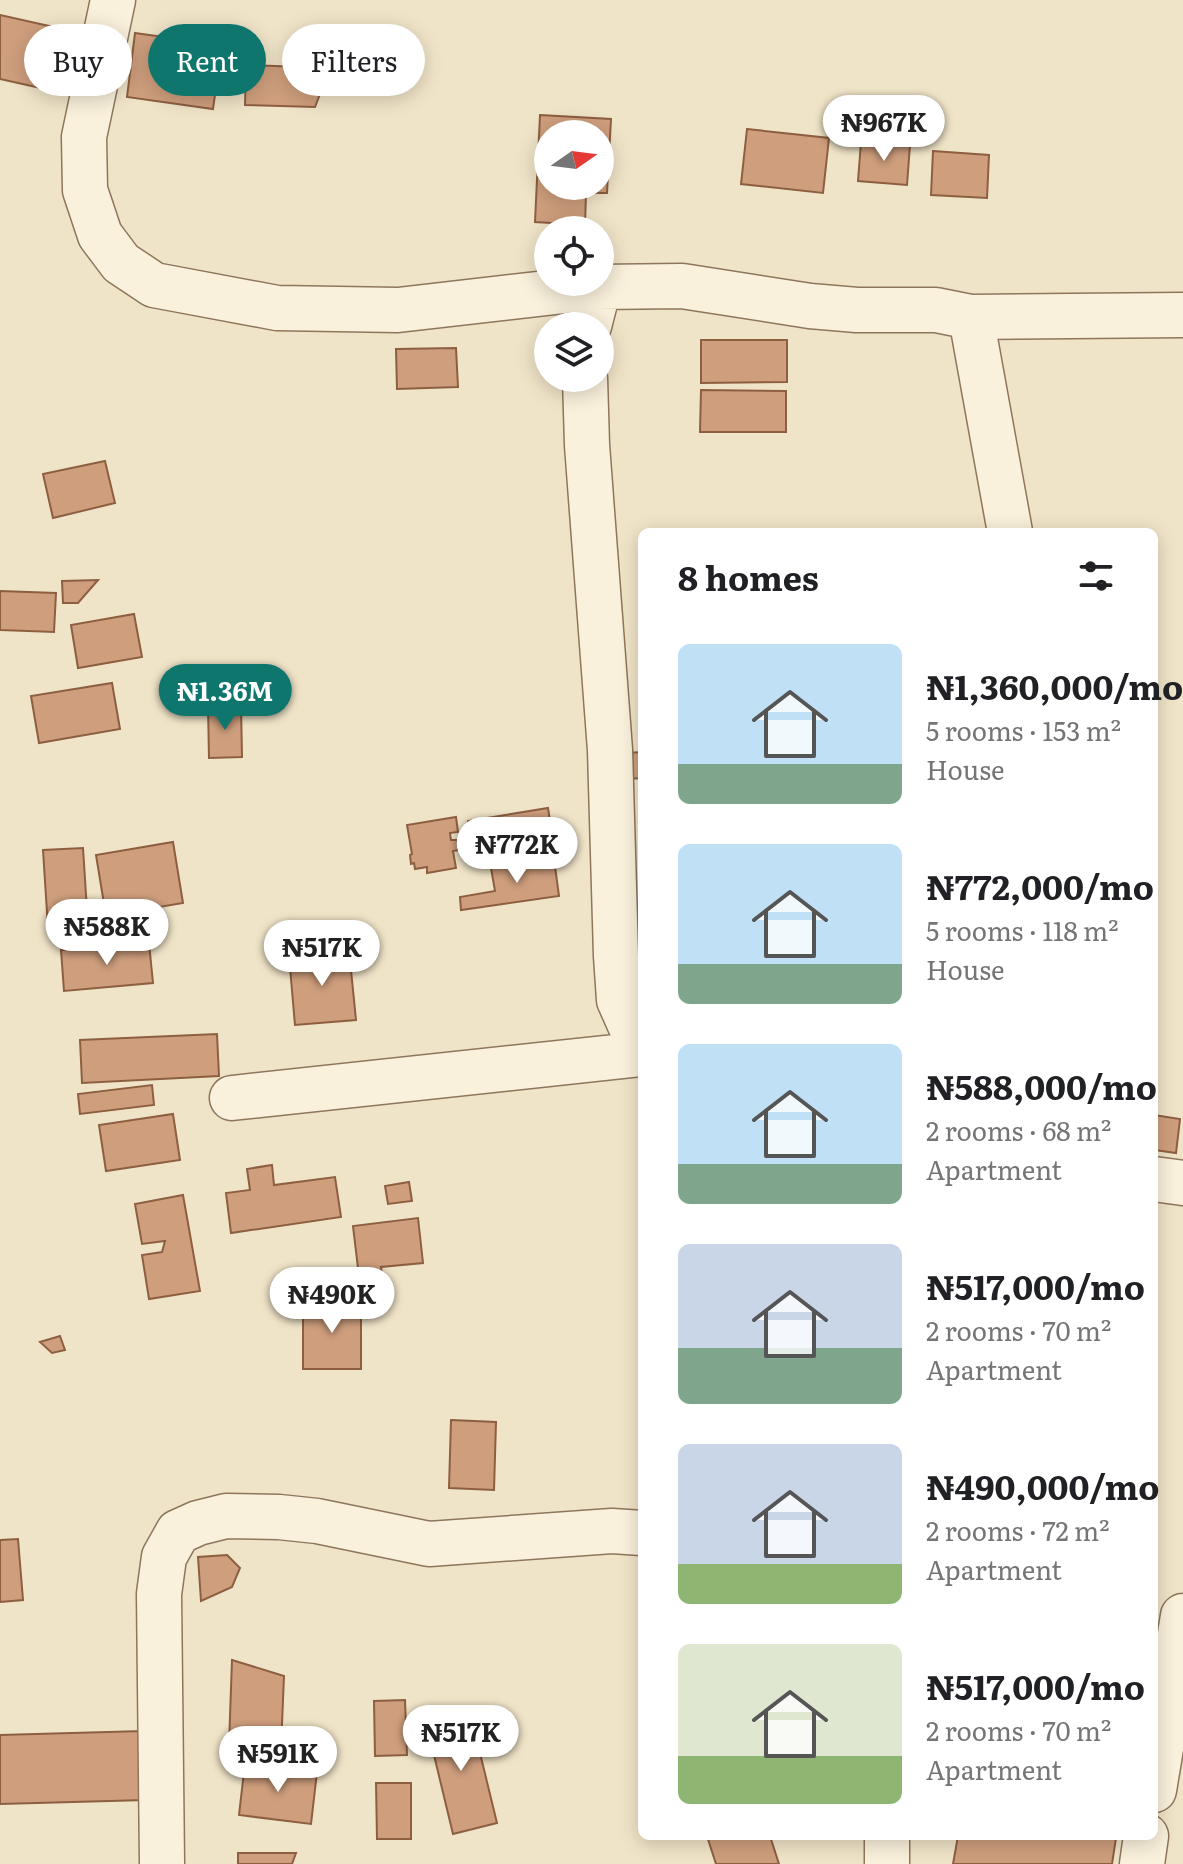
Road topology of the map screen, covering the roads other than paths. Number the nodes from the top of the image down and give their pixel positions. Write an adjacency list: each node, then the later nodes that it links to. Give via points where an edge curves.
1 (113, 0): 2 (street, via 84,137 85,190 100,235 121,263 154,285 277,308)
2 (594, 306): 4 (street, via 682,286 810,306 936,310)
3 (1183, 315): 4 (street)
4 (971, 317): 6 (street)
5 (585, 392): 7 (street, via 610,750 619,1000)
6 (1009, 528)
7 (638, 1038)
8 (638, 1054): 9 (street)
9 (232, 1098)
10 (1158, 1180): 11 (street)
11 (1183, 1183)
12 (638, 1533): 18 (street, via 429,1544 317,1521 226,1516 178,1532 164,1557 159,1594)
13 (1158, 1612): 14 (street)
14 (1183, 1616): 15 (street)
15 (1158, 1766)
16 (887, 1840): 19 (street)
17 (1145, 1840): 20 (street)
18 (162, 1864)
19 (887, 1864)
20 (1142, 1864)

